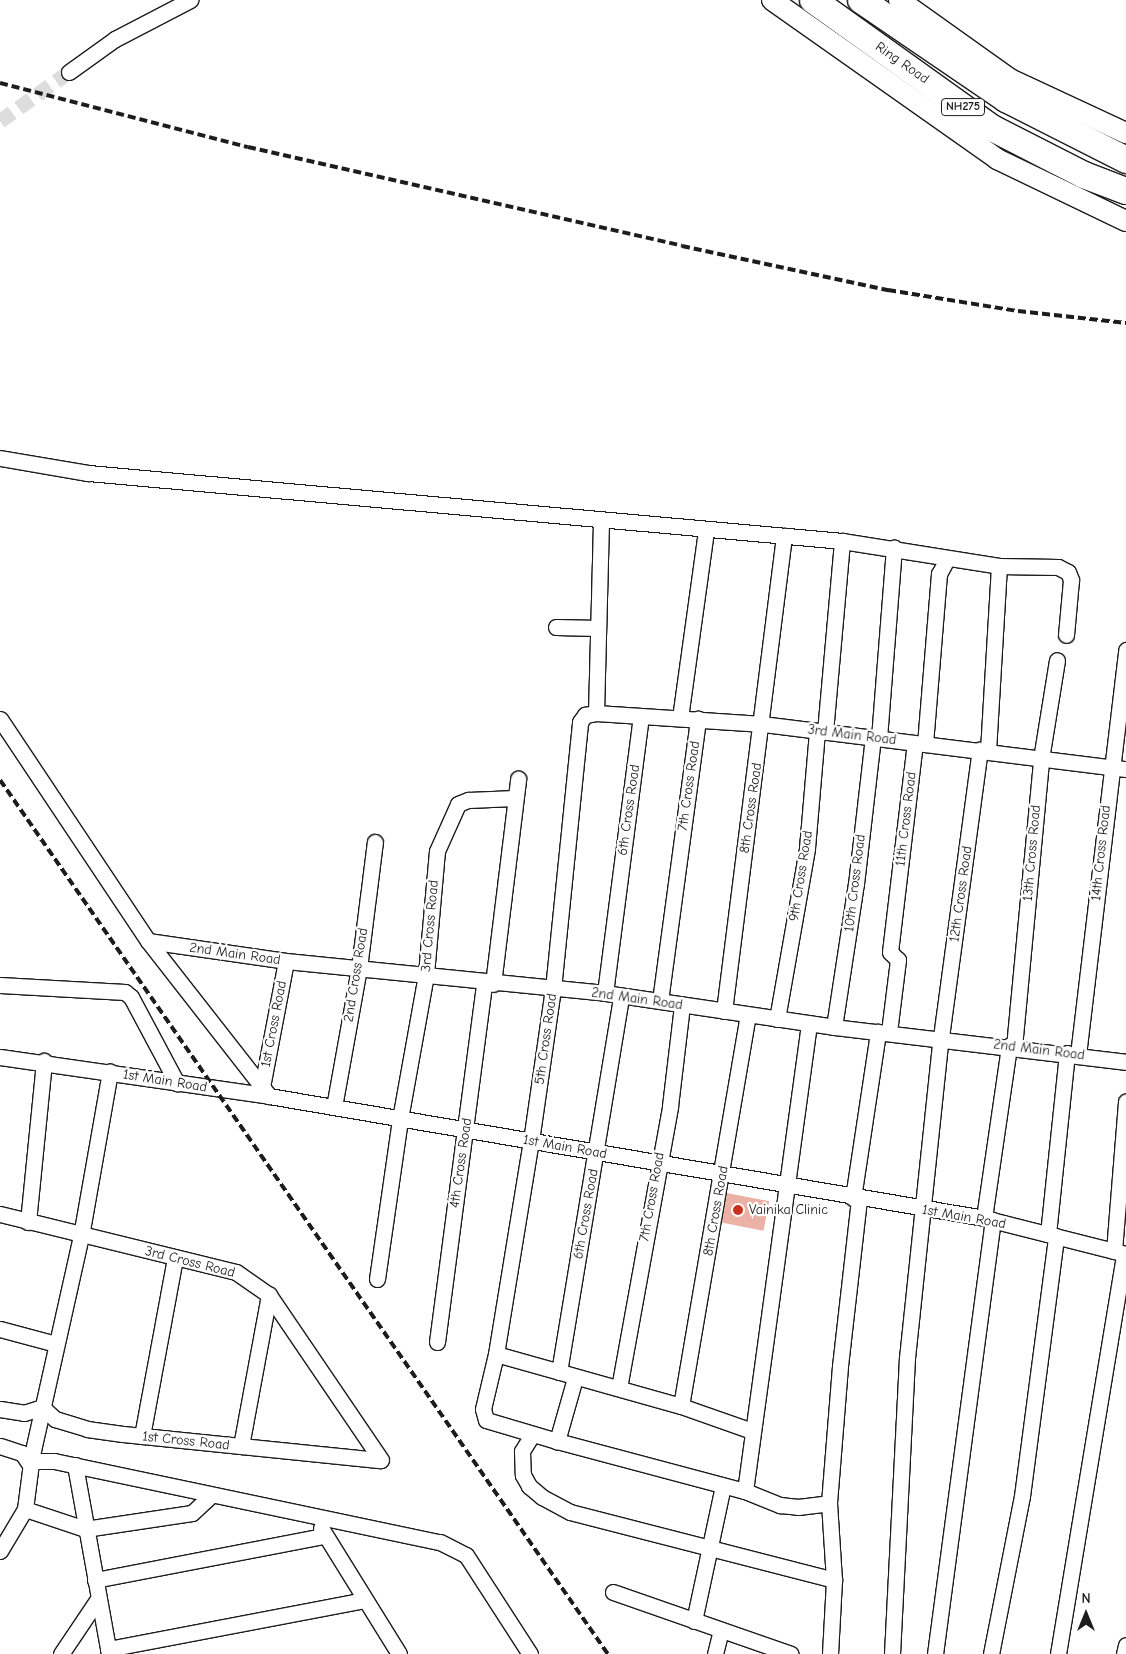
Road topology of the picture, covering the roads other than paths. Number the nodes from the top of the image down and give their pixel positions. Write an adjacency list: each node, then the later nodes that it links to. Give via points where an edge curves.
1 (190, 0): 6 (street, via 114,39)
2 (772, 0): 10 (street, via 997,158)
3 (813, 0): 9 (highway, Ring Road / NH275, via 992,128 1084,175)
4 (862, 0): 8 (highway, Ring Road / NH275, via 1006,99)
5 (899, 0): 7 (street, via 1010,79)
6 (69, 72)
7 (1126, 133)
8 (1126, 160)
9 (1126, 191)
10 (1126, 221)
11 (0, 458): 12 (street, via 88,473 279,488)
12 (601, 521): 13 (street); 20 (street)
13 (706, 530): 14 (street); 26 (street)
14 (784, 536): 15 (street); 29 (street, 8th Cross Road)
15 (842, 541): 16 (street); 30 (street, 9th Cross Road)
16 (894, 548): 17 (street); 31 (street, 10th Cross Road)
17 (947, 559): 18 (street); 32 (street, 11th Cross Road, via 939,574)
18 (999, 566): 21 (street, via 1058,568 1068,572 1072,580); 33 (street, 12th Cross Road)
19 (556, 627): 20 (street)
20 (598, 628): 24 (street)
21 (1066, 635)
22 (1126, 650): 35 (street, 14th Cross Road)
23 (1056, 660): 34 (street, 13th Cross Road)
24 (596, 713): 25 (street, 3rd Main Road); 46 (street, 5th Cross Road, via 585,715 580,722)
25 (641, 716): 26 (street, 3rd Main Road); 47 (street, 6th Cross Road)
26 (680, 718): 28 (street, 3rd Main Road)
27 (0, 719): 40 (street)
28 (698, 719): 29 (street, 3rd Main Road); 49 (street, 7th Cross Road)
29 (763, 724): 30 (street, 3rd Main Road); 51 (street, 8th Cross Road)
30 (821, 732): 31 (street, 3rd Main Road); 53 (street, 9th Cross Road, via 807,848)
31 (876, 738): 32 (street, 3rd Main Road); 55 (street, 10th Cross Road)
32 (920, 744): 33 (street, 3rd Main Road); 56 (street, 11th Cross Road, via 890,952 898,960)
33 (984, 750): 34 (street, 3rd Main Road); 57 (street, 12th Cross Road)
34 (1041, 759): 35 (street, 3rd Main Road); 58 (street, 13th Cross Road)
35 (1110, 767): 36 (street, 3rd Main Road); 59 (street, 14th Cross Road)
36 (1126, 769)
37 (518, 779): 38 (street, 4th Cross Road)
38 (515, 798): 43 (street, 3rd Cross Road, via 468,800 458,804 437,851); 44 (street, 4th Cross Road)
39 (375, 842): 42 (street, 2nd Cross Road)
40 (148, 941): 41 (street, 2nd Main Road); 65 (street)
41 (286, 961): 42 (street, 2nd Main Road); 65 (street, 1st Cross Road)
42 (359, 968): 43 (street, 2nd Main Road); 67 (street, 2nd Cross Road)
43 (426, 974): 44 (street, 2nd Main Road); 68 (street, 3rd Cross Road)
44 (489, 983): 46 (street, 2nd Main Road); 69 (street, 4th Cross Road)
45 (0, 985): 64 (street, via 125,992 131,997)
46 (552, 989): 47 (street, 2nd Main Road); 70 (street, 5th Cross Road)
47 (605, 993): 48 (street, 2nd Main Road)
48 (621, 996): 49 (street, 2nd Main Road); 71 (street, 6th Cross Road)
49 (660, 1001): 50 (street, 2nd Main Road)
50 (682, 1005): 51 (street, 2nd Main Road); 72 (street, 7th Cross Road, via 670,1106)
51 (724, 1011): 52 (street, 2nd Main Road)
52 (748, 1015): 53 (street, 2nd Main Road); 73 (street, 8th Cross Road)
53 (777, 1019): 54 (street, 2nd Main Road)
54 (808, 1024): 55 (street, 2nd Main Road); 74 (street)
55 (834, 1027): 56 (street, 2nd Main Road)
56 (883, 1032): 57 (street, 2nd Main Road); 75 (street)
57 (941, 1038): 58 (street, 2nd Main Road); 76 (street, 12th Cross Road)
58 (1012, 1047): 59 (street, 2nd Main Road); 78 (street, 13th Cross Road)
59 (1072, 1054): 62 (street, 2nd Main Road); 80 (street, 14th Cross Road)
60 (0, 1057): 61 (street, 1st Main Road)
61 (44, 1061): 63 (street, 1st Main Road); 79 (street)
62 (1126, 1062)
63 (110, 1072): 64 (street, 1st Main Road); 81 (street)
64 (177, 1083): 65 (street, 1st Main Road)
65 (265, 1091): 67 (street, 1st Main Road)
66 (1126, 1101): 82 (street)
67 (334, 1107): 68 (street, 1st Main Road)
68 (400, 1119): 69 (street, 1st Main Road); 84 (street, 3rd Cross Road)
69 (465, 1130): 70 (street, 1st Main Road); 87 (street, 4th Cross Road)
70 (532, 1140): 71 (street, 1st Main Road); 89 (street, 5th Cross Road)
71 (597, 1153): 72 (street, 1st Main Road); 90 (street, 6th Cross Road)
72 (658, 1163): 73 (street, 1st Main Road); 92 (street, 7th Cross Road)
73 (723, 1174): 74 (street, 1st Main Road); 93 (street, 8th Cross Road)
74 (785, 1186): 75 (street, 1st Main Road); 96 (street)
75 (856, 1198): 76 (street, 1st Main Road); 108 (street)
76 (922, 1209): 78 (street, 1st Main Road); 130 (street, 12th Cross Road, via 903,1424)
77 (0, 1214): 79 (street, 3rd Cross Road)
78 (988, 1219): 80 (street, 1st Main Road); 131 (street, 13th Cross Road)
79 (28, 1222): 81 (street, 3rd Cross Road)
80 (1052, 1235): 82 (street, 1st Main Road); 132 (street, 14th Cross Road, via 1022,1496)
81 (81, 1236): 83 (street, 3rd Cross Road); 88 (street)
82 (1121, 1253): 133 (street)
83 (175, 1258): 85 (street, 3rd Cross Road, via 236,1272); 98 (street)
84 (377, 1278)
85 (269, 1295): 101 (street); 103 (street, 3rd Cross Road)
86 (0, 1329): 88 (street)
87 (437, 1342)
88 (56, 1344): 95 (street)
89 (496, 1354): 90 (street); 97 (street, 5th Cross Road, via 483,1409 486,1420)
90 (559, 1372): 91 (street)
91 (575, 1378): 92 (street); 99 (street)
92 (618, 1388): 93 (street)
93 (681, 1406): 96 (street)
94 (0, 1409): 95 (street, via 24,1413)
95 (41, 1410): 98 (street, 1st Cross Road, via 79,1427); 102 (street)
96 (752, 1430): 106 (street)
97 (532, 1435): 99 (street); 114 (street, via 522,1451 520,1463 529,1486 542,1498 570,1512)
98 (142, 1436): 101 (street, 1st Cross Road)
99 (557, 1441): 105 (street)
100 (0, 1446): 102 (street, via 22,1453)
101 (241, 1446): 103 (street, 1st Cross Road)
102 (31, 1460): 104 (street); 109 (street)
103 (381, 1460)
104 (75, 1465): 107 (street); 111 (street)
105 (723, 1486): 106 (street); 114 (street)
106 (745, 1491): 108 (street, via 780,1505 798,1507)
107 (210, 1496): 110 (street); 111 (street, via 192,1513)
108 (829, 1503): 116 (street)
109 (25, 1509): 111 (street); 113 (street)
110 (316, 1517): 112 (street); 127 (street, via 405,1533 440,1542 466,1555)
111 (85, 1529): 115 (street)
112 (324, 1536): 115 (street); 119 (street)
113 (1, 1547)
114 (709, 1549): 116 (street); 120 (street)
115 (95, 1580): 118 (street)
116 (834, 1580): 129 (street)
117 (613, 1592): 120 (street)
118 (98, 1599): 123 (street); 125 (street)
119 (366, 1600): 123 (street); 126 (street)
120 (694, 1621): 121 (street)
121 (722, 1630): 124 (street); 128 (street)
122 (1126, 1645): 134 (street)
123 (108, 1652)
124 (785, 1653)
125 (61, 1654)
126 (399, 1654)
127 (530, 1654)
128 (715, 1654)
129 (830, 1654)
130 (892, 1654)
131 (935, 1654)
132 (990, 1654)
133 (1058, 1654)
134 (1124, 1654)

